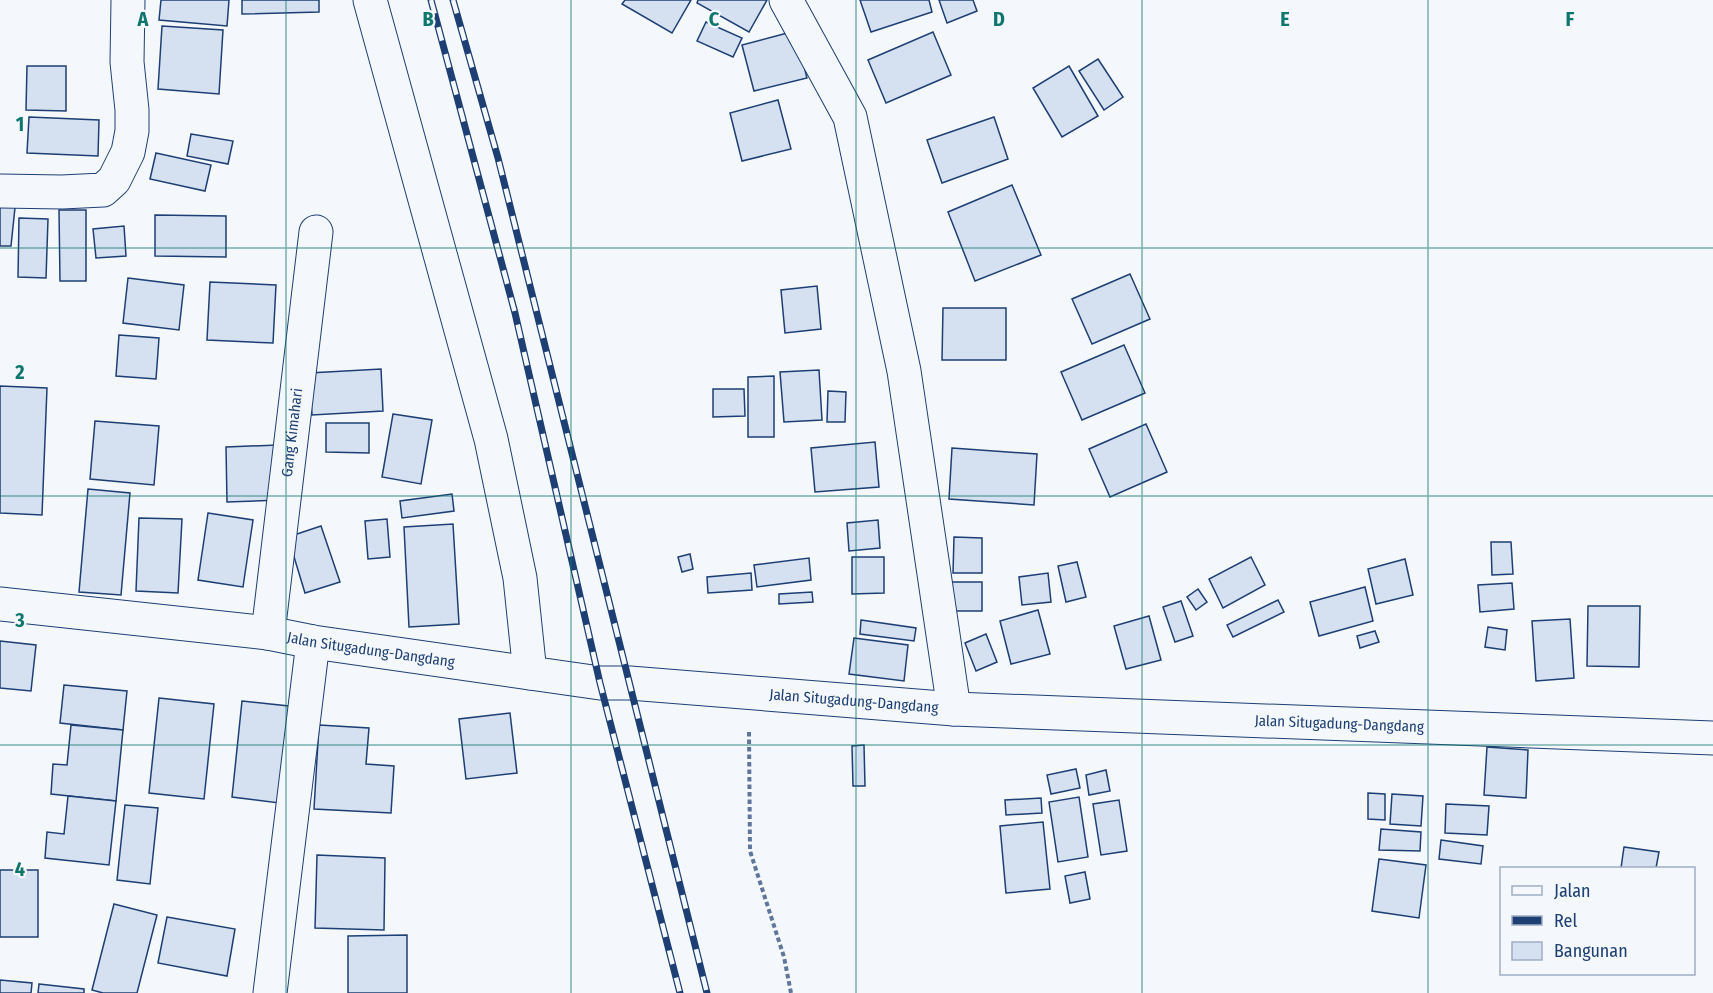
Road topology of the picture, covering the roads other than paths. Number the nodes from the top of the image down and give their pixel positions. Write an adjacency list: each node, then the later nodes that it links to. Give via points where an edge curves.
1 (128, 0): 4 (street, via 132,131 128,152 114,180 103,190)
2 (370, 0): 9 (street, via 491,439 520,578)
3 (786, 0): 10 (street, via 850,117 904,371)
4 (0, 191)
5 (316, 232): 7 (street, Gang Kimahari)
6 (0, 603): 7 (street, Jalan Situgadung-Dangdang)
7 (268, 633): 8 (street, Jalan Situgadung-Dangdang)
8 (313, 642): 9 (street, Jalan Situgadung-Dangdang); 12 (street)
9 (530, 673): 10 (street, Jalan Situgadung-Dangdang, via 600,683)
10 (954, 709): 11 (street, Jalan Situgadung-Dangdang)
11 (1713, 738)
12 (270, 993)

